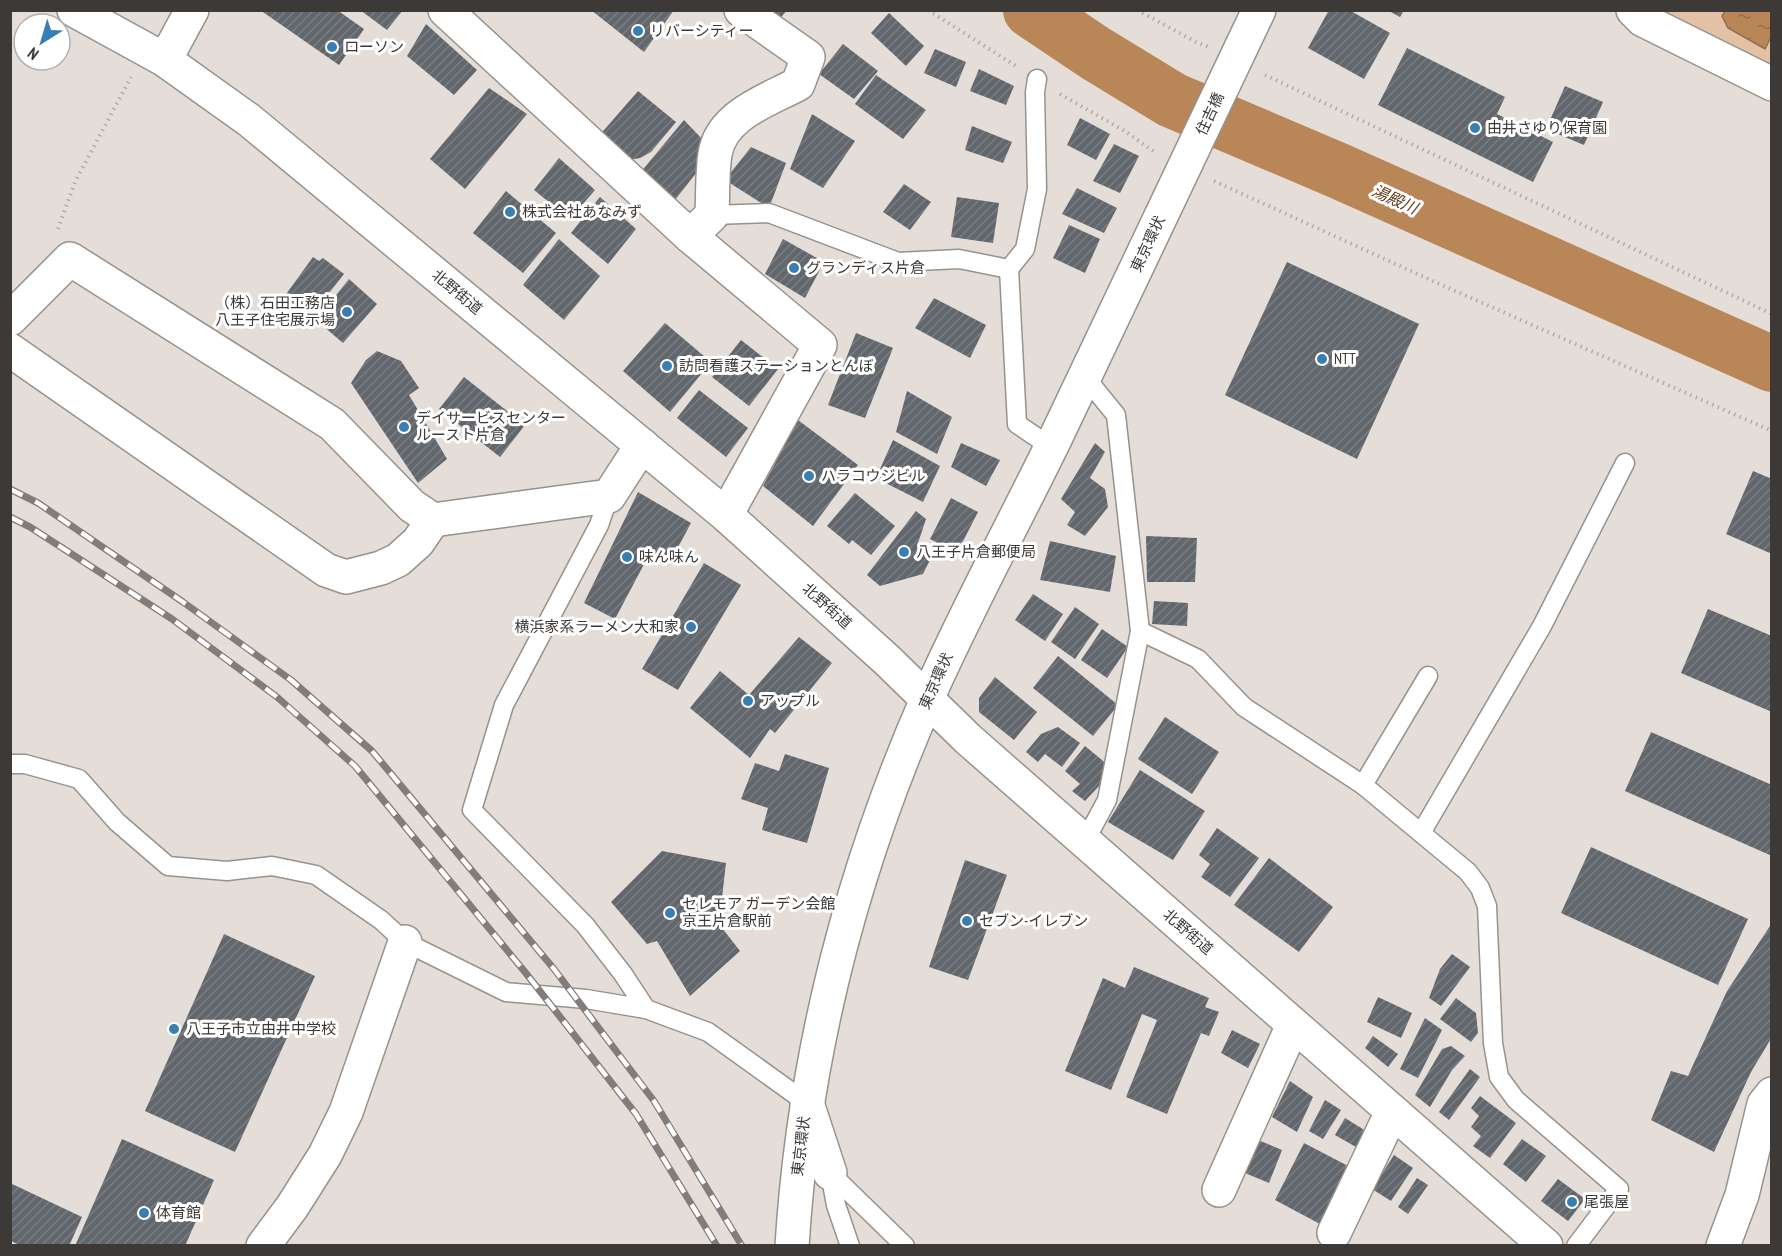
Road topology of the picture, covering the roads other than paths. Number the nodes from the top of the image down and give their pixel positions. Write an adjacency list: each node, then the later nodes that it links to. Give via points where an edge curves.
1 (74, 10): 7 (main road, 北野街道)
2 (192, 10): 7 (main road)
3 (445, 10): 11 (main road)
4 (741, 10): 11 (main road, via 808,57 798,84 752,107 725,130 715,152)
5 (1259, 10): 10 (main road, 住吉橋)
6 (1634, 10): 9 (main road, via 1643,20)
7 (165, 60): 16 (main road, 北野街道, via 249,120)
8 (1037, 79): 12 (lane, via 1037,189 1024,249)
9 (1772, 84)
10 (1188, 160): 15 (main road, 東京環状)
11 (701, 225): 12 (lane, via 769,213 898,262 959,259); 20 (main road, via 820,345)
12 (1009, 269): 17 (lane, via 1017,424)
13 (10, 319): 21 (main road, via 70,259 332,424 412,506)
14 (10, 350): 21 (main road, via 326,570 346,577 381,568 398,560 418,542)
15 (1085, 377): 17 (main road, 東京環状); 22 (lane, via 1116,415)
16 (642, 445): 19 (main road); 20 (main road, 北野街道)
17 (1051, 447): 24 (main road, 東京環状)
18 (1625, 463): 27 (lane, via 1542,626)
19 (609, 496): 21 (main road); 30 (lane, via 599,525 504,705 472,810 585,925)
20 (726, 515): 24 (main road, 北野街道)
21 (433, 520)
22 (1140, 631): 26 (lane, via 1198,659 1244,707); 28 (lane, via 1107,800)
23 (1428, 676): 26 (lane)
24 (927, 700): 28 (main road, 北野街道); 33 (main road, 東京環状, via 864,863 847,919)
25 (10, 764): 29 (lane, via 25,764 79,779 117,822 168,866 227,871 272,866 316,874)
26 (1363, 785): 27 (lane)
27 (1421, 834): 44 (lane, via 1468,872 1487,906 1493,1043 1499,1077 1516,1100 1619,1189)
28 (1085, 841): 31 (main road, 北野街道)
29 (405, 942): 30 (lane, via 506,992); 39 (main road, via 346,1112 325,1155)
30 (646, 1009): 33 (lane, via 708,1032)
31 (1293, 1025): 34 (main road, 北野街道); 37 (main road)
32 (1772, 1095): 35 (main road, via 1764,1104)
33 (807, 1103): 36 (main road); 40 (main road, 東京環状)
34 (1392, 1112): 38 (main road); 43 (main road, 北野街道)
35 (1765, 1138): 45 (main road)
36 (830, 1173): 41 (lane); 42 (lane)
37 (1219, 1190)
38 (1335, 1233)
39 (264, 1245)
40 (792, 1245)
41 (850, 1245)
42 (906, 1245)
43 (1546, 1245)
44 (1576, 1245)
45 (1723, 1245)

